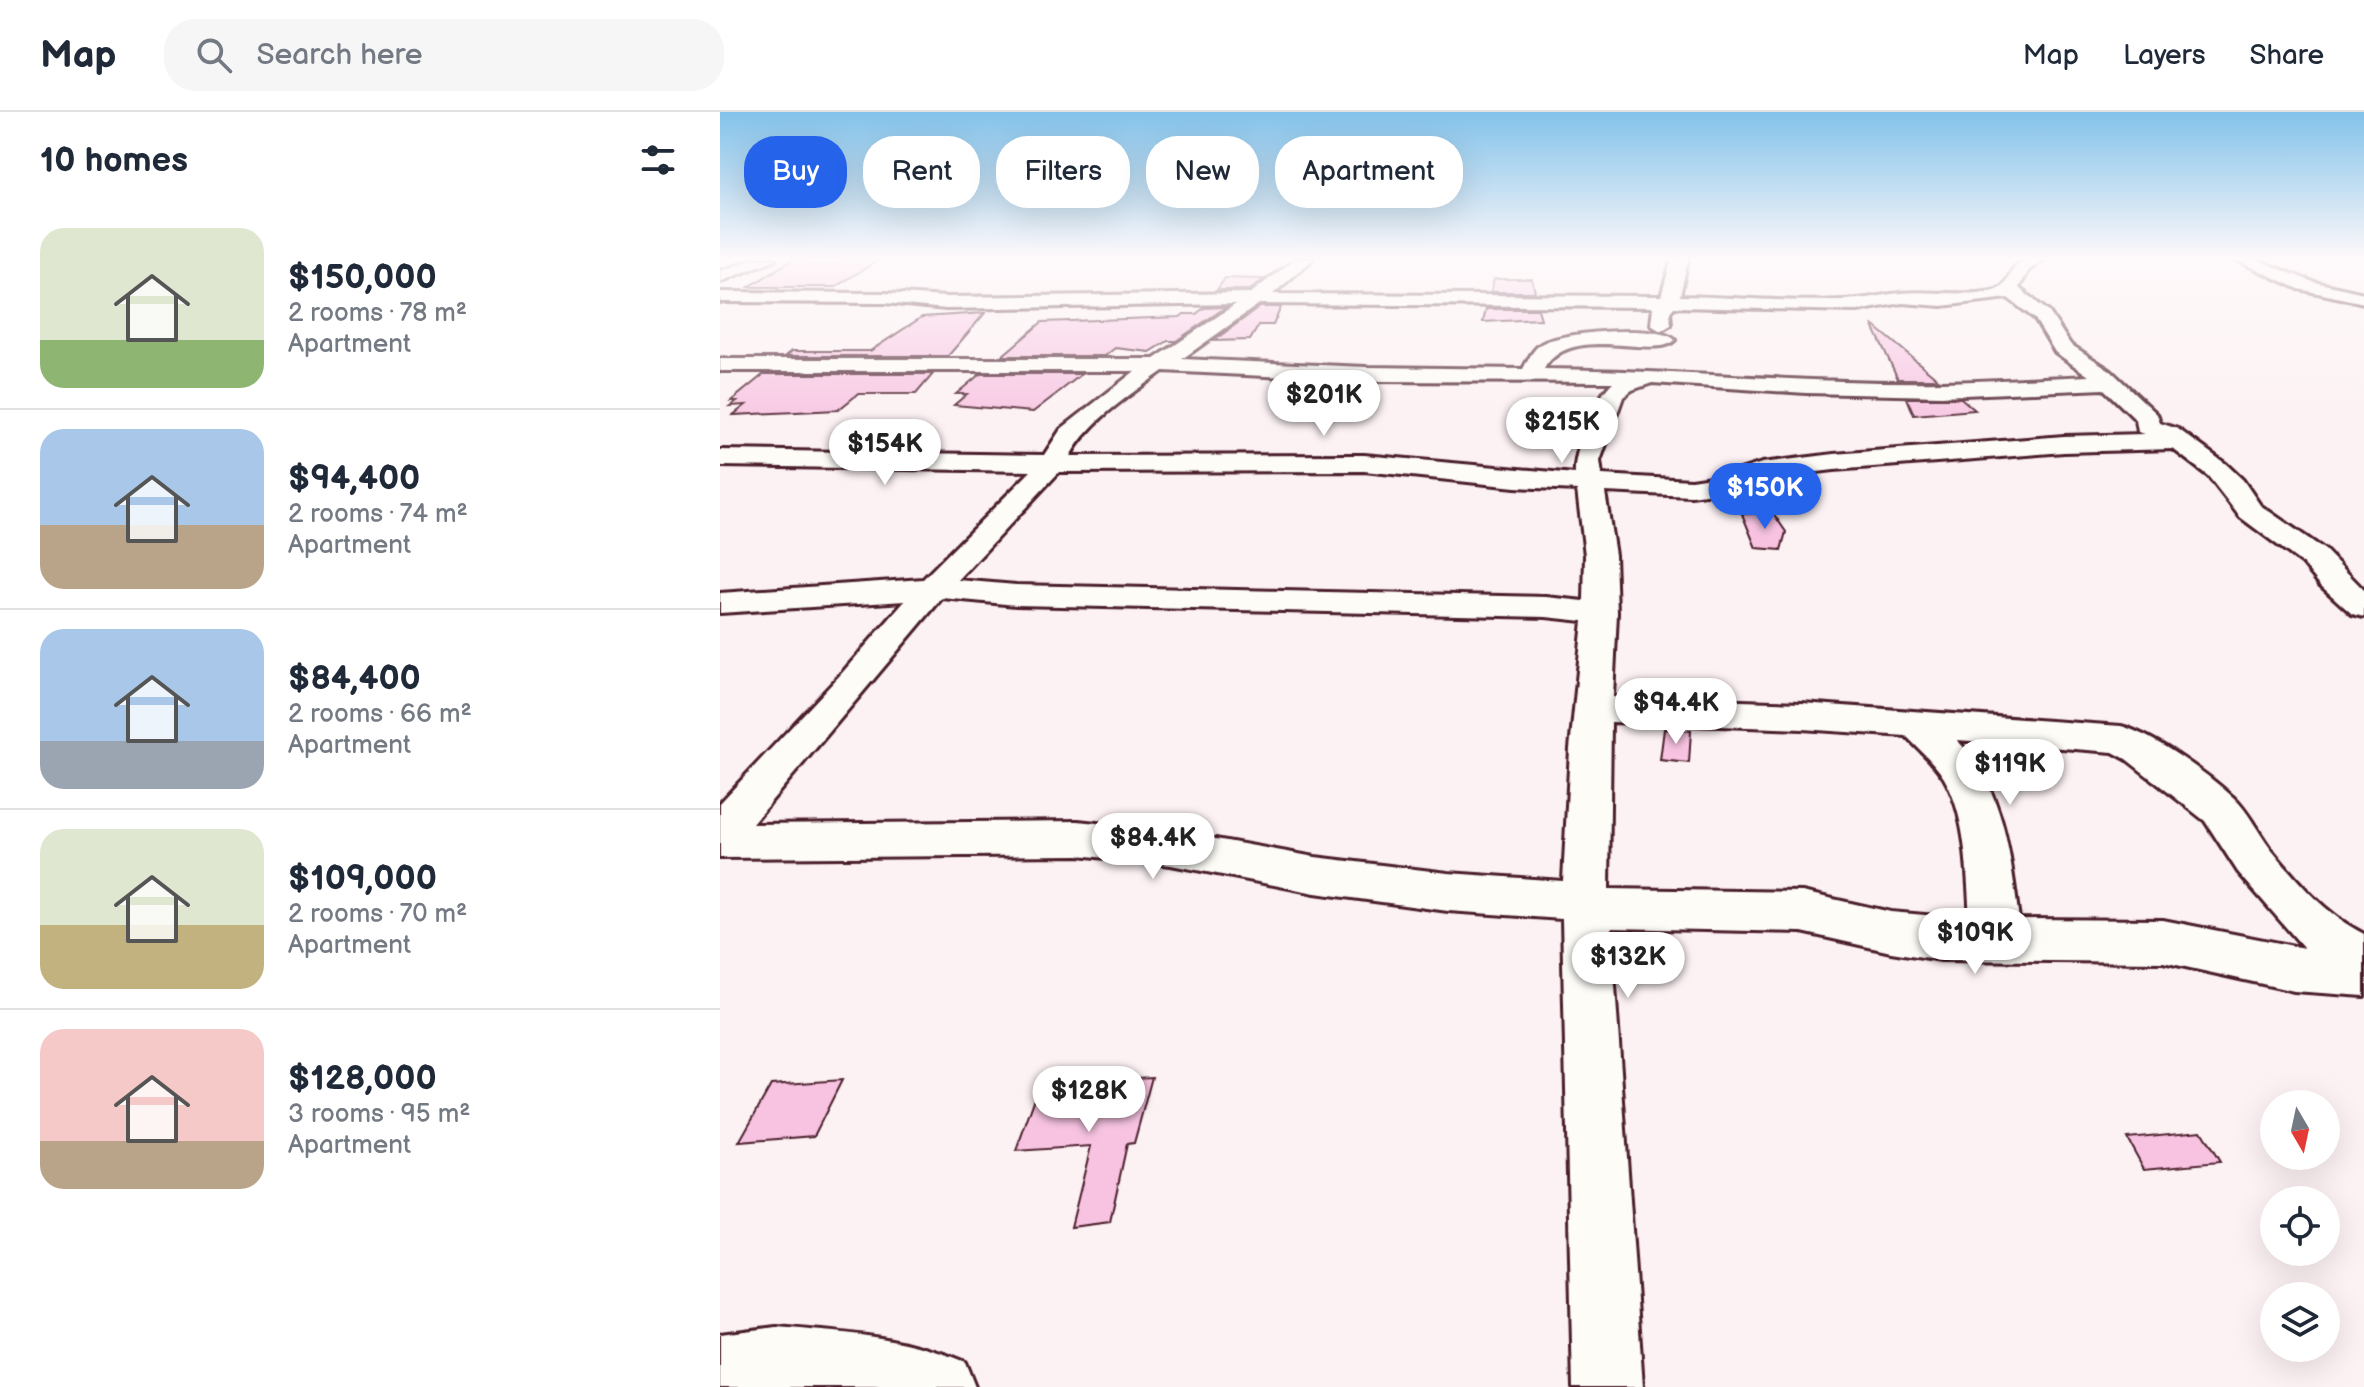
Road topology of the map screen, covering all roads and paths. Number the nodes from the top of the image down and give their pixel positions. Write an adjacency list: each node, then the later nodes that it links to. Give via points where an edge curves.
1 (1227, 318): 5 (street)
2 (1660, 318): 4 (street)
3 (2044, 318): 10 (street, via 2062,348)
4 (1665, 340): 7 (street, via 1557,344 1544,352); 9 (street, via 1673,363)
5 (1161, 364): 6 (street); 7 (street, via 1366,374); 13 (street, via 1086,418)
6 (720, 365)
7 (1530, 374): 8 (street)
8 (1650, 376): 9 (street); 14 (street, via 1613,394 1587,461)
9 (1697, 379): 10 (street, via 1941,389)
10 (2108, 382): 11 (street, via 2148,419 2147,427)
11 (2178, 441): 14 (street, via 1834,462 1762,471 1691,488); 17 (street, via 2227,479 2250,511 2314,557)
12 (720, 458): 13 (street)
13 (1052, 464): 14 (street, via 1364,463); 15 (street)
14 (1591, 482): 18 (street)
15 (933, 588): 16 (street); 18 (street); 21 (street)
16 (720, 603)
17 (2364, 607)
18 (1600, 613): 19 (street)
19 (1594, 709): 20 (street); 23 (street)
20 (1916, 724): 24 (street, via 1963,775 1973,800); 25 (street, via 2121,739 2220,810 2254,860 2307,921)
21 (720, 831)
22 (720, 841): 23 (street, via 1078,838 1171,848 1315,875)
23 (1585, 905): 24 (street, via 1802,912 1904,934); 29 (street)
24 (1997, 940): 26 (street, via 2163,941 2294,969)
25 (2364, 958)
26 (2364, 974)
27 (720, 1369): 28 (street, via 776,1362 882,1371)
28 (940, 1387)
29 (1608, 1387)

